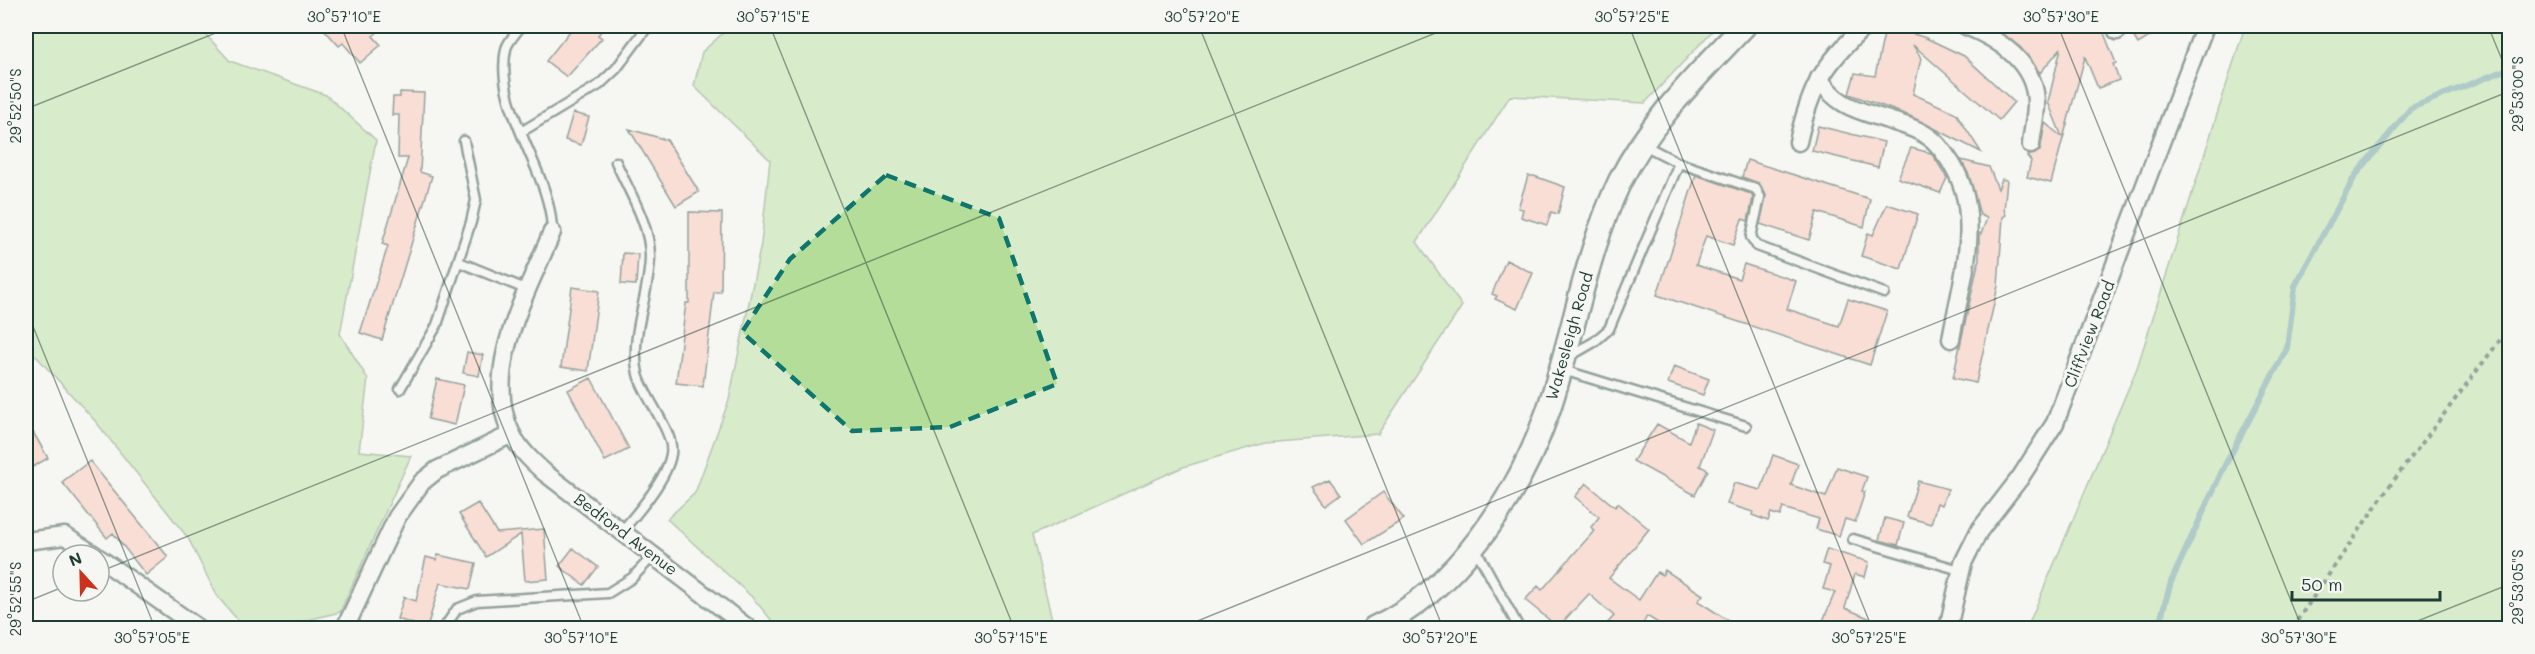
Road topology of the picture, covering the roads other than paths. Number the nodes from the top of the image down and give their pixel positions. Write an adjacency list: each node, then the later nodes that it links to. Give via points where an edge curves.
1 (521, 26): 8 (lane, via 506,47 506,69 507,90)
2 (648, 26): 8 (lane, via 599,85)
3 (1744, 26): 11 (main road, Wakesleigh Road)
4 (1865, 26): 7 (street, via 1840,49)
5 (1966, 26): 12 (street, via 1996,39 2013,53 2031,79 2036,105)
6 (2205, 26): 31 (street, Cliffview Road, via 2055,423 2020,478 1979,531)
7 (1819, 78): 10 (street, via 1806,103); 19 (street, via 1840,103 1930,137 1954,165 1970,211)
8 (522, 132): 15 (lane, via 549,204)
9 (464, 141): 16 (lane, via 476,200)
10 (1798, 142)
11 (1641, 143): 14 (lane); 20 (main road, Wakesleigh Road, via 1620,182 1592,252)
12 (2031, 145)
13 (616, 162): 24 (lane, via 647,234 650,256 636,352 638,373 671,452 665,469)
14 (1679, 163): 18 (lane, via 1756,189 1760,196 1751,237 1757,246); 20 (lane, via 1609,329)
15 (552, 232): 17 (street, Bedford Avenue)
16 (459, 262): 17 (lane); 21 (lane, via 437,325)
17 (529, 290): 23 (street, Bedford Avenue, via 511,331 501,379)
18 (1884, 293)
19 (1951, 339)
20 (1561, 365): 22 (lane); 28 (main road, Wakesleigh Road, via 1548,411 1511,491)
21 (400, 389)
22 (1746, 426)
23 (512, 434): 24 (street, Bedford Avenue, via 545,473); 33 (street, via 436,470 416,488 397,517)
24 (622, 531): 29 (street, Bedford Avenue)
25 (1853, 539): 31 (lane)
26 (26, 541): 27 (street, via 65,536)
27 (76, 543)
28 (1474, 546): 36 (main road, Wakesleigh Road, via 1425,597 1393,620); 37 (lane)
29 (655, 555): 34 (lane, via 632,578 608,594 477,602 458,609); 35 (street, Bedford Avenue)
30 (111, 566): 32 (street)
31 (1960, 570): 38 (street, Cliffview Road)
32 (198, 628)
33 (345, 628)
34 (444, 628)
35 (747, 628)
36 (1374, 628)
37 (1519, 628)
38 (1948, 628)

